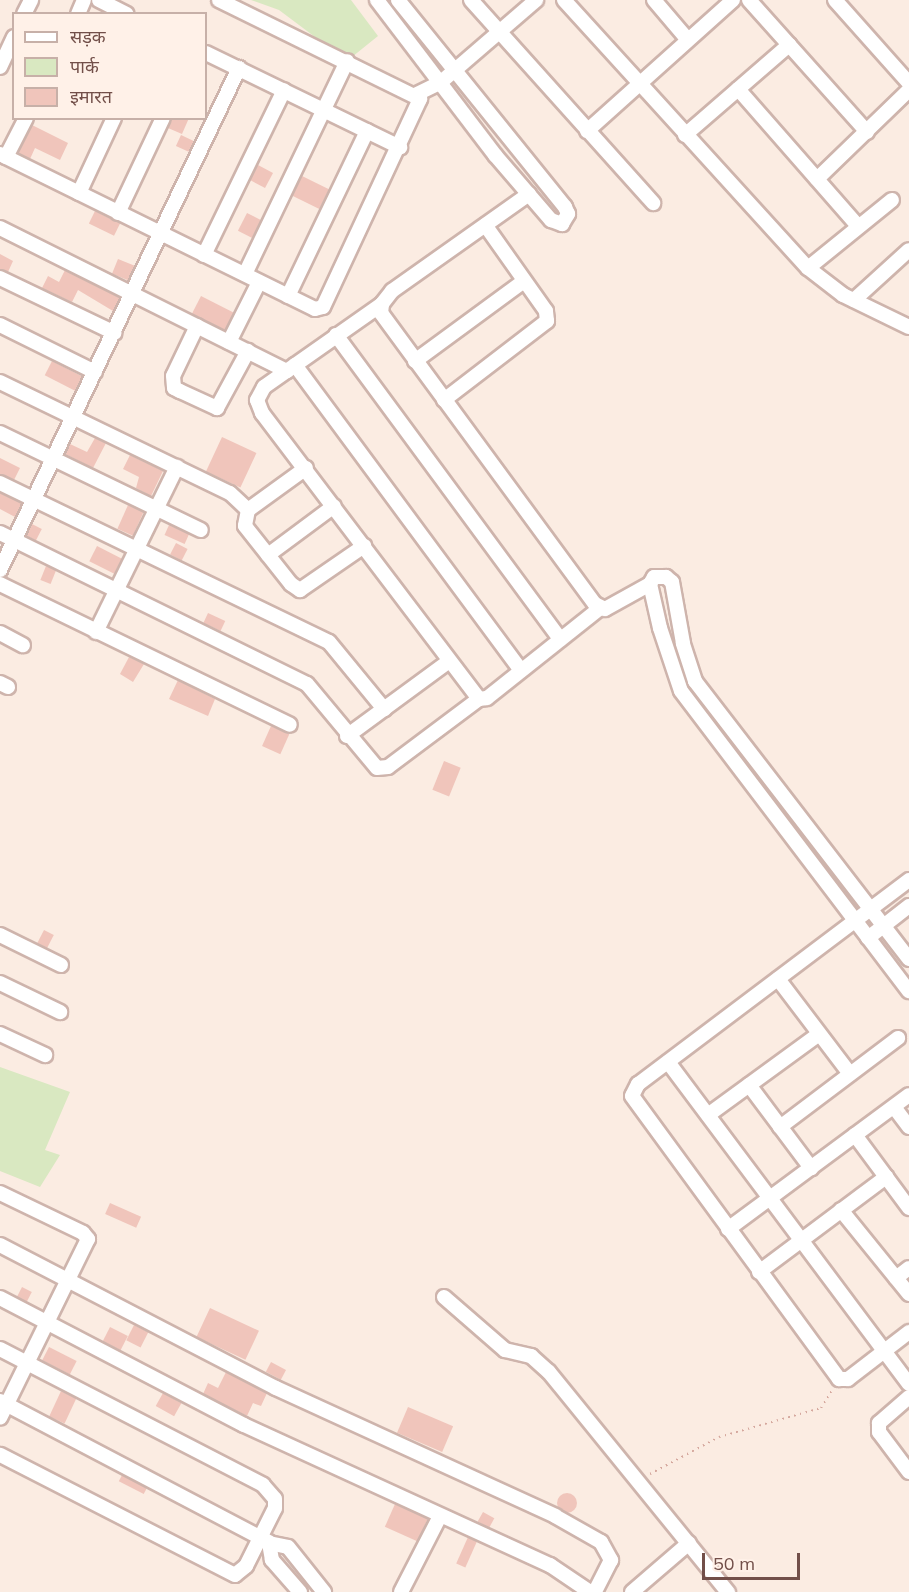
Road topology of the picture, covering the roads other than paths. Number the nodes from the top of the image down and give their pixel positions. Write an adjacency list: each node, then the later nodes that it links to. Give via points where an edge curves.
1 (99, 0): 12 (street)
2 (219, 0): 18 (street)
3 (377, 0): 22 (street)
4 (398, 0): 21 (street)
5 (471, 0): 13 (street)
6 (536, 0): 13 (street)
7 (564, 0): 24 (street)
8 (654, 0): 14 (street)
9 (733, 0): 14 (street)
10 (750, 0): 16 (street)
11 (835, 0): 23 (street)
12 (123, 12)
13 (499, 32): 21 (street); 34 (street)
14 (688, 40): 24 (street)
15 (12, 42): 19 (street)
16 (789, 45): 25 (street); 35 (street)
17 (207, 53): 20 (street)
18 (347, 62): 28 (street); 29 (street)
19 (0, 67)
20 (239, 68): 26 (street); 48 (street)
21 (455, 71): 22 (street); 41 (street, via 564,207 566,219 555,224)
22 (440, 83): 28 (street); 41 (street)
23 (909, 83)
24 (639, 84): 34 (street); 36 (street)
25 (738, 89): 36 (street); 39 (street)
26 (284, 90): 29 (street); 50 (street)
27 (909, 90): 35 (street)
28 (417, 94): 37 (street, via 421,104)
29 (324, 110): 33 (street); 52 (street)
30 (25, 120): 38 (street)
31 (113, 120): 40 (street)
32 (162, 120): 44 (street)
33 (367, 131): 37 (street); 57 (street)
34 (587, 131): 43 (street)
35 (867, 132): 39 (street)
36 (685, 135): 51 (street)
37 (400, 147): 57 (street, via 323,306 315,309)
38 (3, 156): 40 (street)
39 (817, 179): 46 (street)
40 (78, 193): 44 (street)
41 (529, 194): 45 (street)
42 (892, 200): 46 (street)
43 (653, 203)
44 (118, 213): 48 (street)
45 (485, 225): 54 (street); 59 (street, via 392,291)
46 (858, 225): 51 (street)
47 (0, 228): 56 (street)
48 (162, 234): 50 (street); 56 (street)
49 (909, 250): 58 (street)
50 (204, 255): 52 (street)
51 (807, 268): 58 (street)
52 (244, 274): 55 (street)
53 (0, 278): 63 (street)
54 (524, 281): 67 (street); 71 (street, via 546,311 545,326)
55 (259, 282): 57 (street); 65 (street)
56 (133, 295): 62 (street); 63 (street)
57 (288, 296)
58 (854, 300): 60 (street)
59 (382, 304): 64 (street); 67 (street, via 383,319)
60 (906, 321)
61 (0, 325): 69 (street)
62 (197, 326): 65 (street); 66 (street, via 173,376 174,388 180,392 217,408)
63 (115, 333): 69 (street)
64 (336, 335): 68 (street); 95 (street)
65 (229, 342): 66 (street)
66 (248, 351): 68 (street)
67 (415, 361): 71 (street)
68 (291, 368): 76 (street, via 264,387 257,400); 98 (street)
69 (95, 372): 72 (street)
70 (0, 382): 72 (street)
71 (444, 400): 92 (street)
72 (74, 417): 74 (street); 75 (street)
73 (0, 434): 74 (street)
74 (53, 460): 78 (street); 80 (street)
75 (177, 467): 80 (street); 81 (street, via 230,493)
76 (306, 468): 79 (street); 81 (street)
77 (0, 483): 78 (street)
78 (34, 499): 84 (street); 86 (street)
79 (334, 506): 85 (street); 87 (street)
80 (156, 510): 82 (street); 86 (street)
81 (248, 510): 87 (street, via 245,526)
82 (201, 530)
83 (0, 533): 84 (street)
84 (14, 540): 88 (street); 91 (street)
85 (364, 546): 87 (street, via 300,590); 97 (street)
86 (137, 549): 91 (street); 100 (street, via 329,642)
87 (268, 555)
88 (0, 570)
89 (0, 584): 93 (street)
90 (650, 584): 92 (street); 105 (street, via 654,577 670,579 695,681); 106 (street, via 673,676 681,691)
91 (117, 590): 93 (street); 102 (street, via 307,684)
92 (600, 608): 95 (street)
93 (96, 632): 101 (street)
94 (0, 633): 96 (street)
95 (560, 639): 98 (street)
96 (22, 645)
97 (449, 661): 99 (street); 100 (street)
98 (521, 670): 99 (street, via 487,698)
99 (479, 699): 102 (street, via 382,770 372,765)
100 (384, 709): 102 (street)
101 (290, 725)
102 (347, 736)
103 (909, 880): 105 (street)
104 (909, 906): 107 (street)
105 (871, 909): 106 (street); 107 (street)
106 (856, 921): 109 (street); 112 (street)
107 (883, 926): 109 (street); 110 (street)
108 (0, 935): 111 (street)
109 (868, 938): 114 (street)
110 (909, 959)
111 (61, 965)
112 (778, 980): 117 (street); 120 (street)
113 (0, 983): 115 (street)
114 (909, 991)
115 (60, 1012)
116 (0, 1034): 119 (street)
117 (819, 1034): 121 (street); 122 (street)
118 (898, 1038): 121 (street)
119 (45, 1055)
120 (668, 1062): 125 (street); 135 (street, via 638,1084 632,1096)
121 (850, 1074): 126 (street)
122 (750, 1085): 125 (street); 126 (street)
123 (909, 1095): 124 (street)
124 (894, 1107): 127 (street); 128 (street)
125 (708, 1115): 132 (street)
126 (780, 1127): 129 (street)
127 (909, 1127)
128 (855, 1135): 129 (street); 130 (street)
129 (810, 1168): 132 (street)
130 (886, 1177): 133 (street); 134 (street)
131 (0, 1193): 141 (street, via 86,1235)
132 (769, 1198): 135 (street); 136 (street)
133 (909, 1208)
134 (842, 1210): 136 (street); 140 (street)
135 (728, 1229): 139 (street)
136 (800, 1240): 139 (street); 148 (street)
137 (0, 1245): 141 (street)
138 (909, 1268): 140 (street)
139 (759, 1272): 148 (street, via 839,1379 848,1379)
140 (896, 1278): 142 (street)
141 (69, 1281): 145 (street); 163 (street, via 276,1388 555,1516 601,1542 611,1560)
142 (909, 1294)
143 (444, 1297): 158 (street, via 509,1353 538,1361)
144 (0, 1298): 145 (street)
145 (48, 1322): 149 (street); 156 (street, via 244,1425)
146 (909, 1332): 148 (street)
147 (0, 1349): 149 (street)
148 (884, 1351): 150 (street)
149 (28, 1363): 152 (street); 157 (street, via 263,1485 275,1499)
150 (909, 1384)
151 (909, 1396): 155 (street, via 884,1414 879,1432)
152 (3, 1403): 153 (street); 157 (street)
153 (0, 1418)
154 (0, 1455): 157 (street, via 228,1573 241,1572)
155 (909, 1472)
156 (440, 1516): 161 (street); 162 (street, via 550,1565)
157 (265, 1540): 159 (street, via 272,1560); 160 (street, via 288,1547)
158 (689, 1543): 164 (street); 165 (street)
159 (300, 1592)
160 (324, 1592)
161 (401, 1592)
162 (590, 1592)
163 (595, 1592)
164 (632, 1592)
165 (728, 1592)

